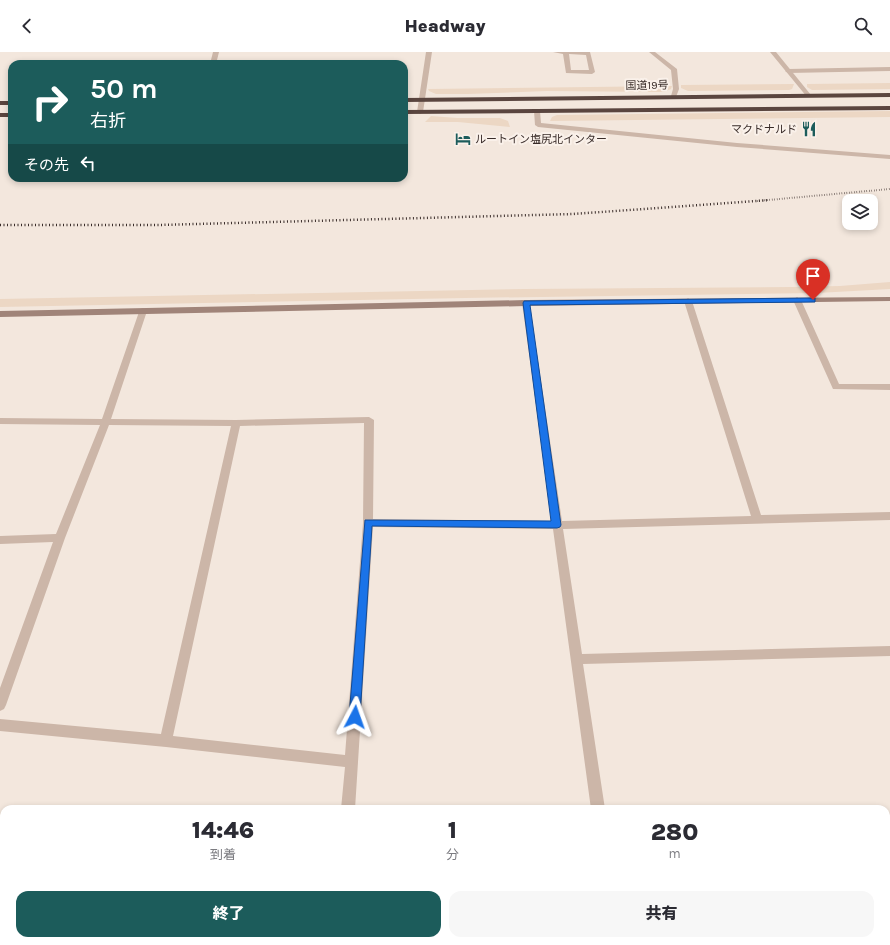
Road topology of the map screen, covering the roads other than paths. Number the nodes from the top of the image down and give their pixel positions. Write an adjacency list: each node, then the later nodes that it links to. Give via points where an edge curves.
1 (428, 52): 11 (street)
2 (556, 52): 3 (street)
3 (566, 52): 3 (street, via 588,53 592,72 568,72)
4 (652, 52): 9 (street, via 674,69)
5 (773, 52): 7 (street)
6 (890, 69): 7 (street)
7 (788, 71): 10 (street)
8 (890, 95): 10 (highway, 国道19号)
9 (674, 96): 10 (highway, 国道19号); 11 (highway, 国道19号)
10 (809, 96)
11 (421, 99): 12 (highway, 国道19号); 16 (street)
12 (408, 100)
13 (890, 108): 14 (highway, 国道19号)
14 (537, 111): 16 (highway, 国道19号); 17 (street, via 538,125)
15 (408, 112): 16 (highway, 国道19号)
16 (420, 112)
17 (890, 157)
18 (890, 298): 19 (street)
19 (797, 300): 20 (street); 24 (street, via 836,388)
20 (688, 301): 21 (street); 29 (street)
21 (526, 303): 22 (street); 31 (street)
22 (143, 311): 23 (street); 26 (street)
23 (0, 314)
24 (890, 387)
25 (0, 421): 26 (street)
26 (106, 423): 27 (street); 32 (street)
27 (236, 423): 30 (street, via 368,420); 38 (street)
28 (890, 516): 29 (street)
29 (757, 519): 31 (street)
30 (368, 523): 31 (street); 39 (street)
31 (557, 525): 35 (street)
32 (60, 538): 33 (street); 36 (street)
33 (0, 540)
34 (890, 652): 35 (street)
35 (578, 659): 41 (street)
36 (0, 705)
37 (0, 725): 38 (street)
38 (166, 741): 39 (street)
39 (352, 762): 40 (street)
40 (348, 805)
41 (597, 805)

